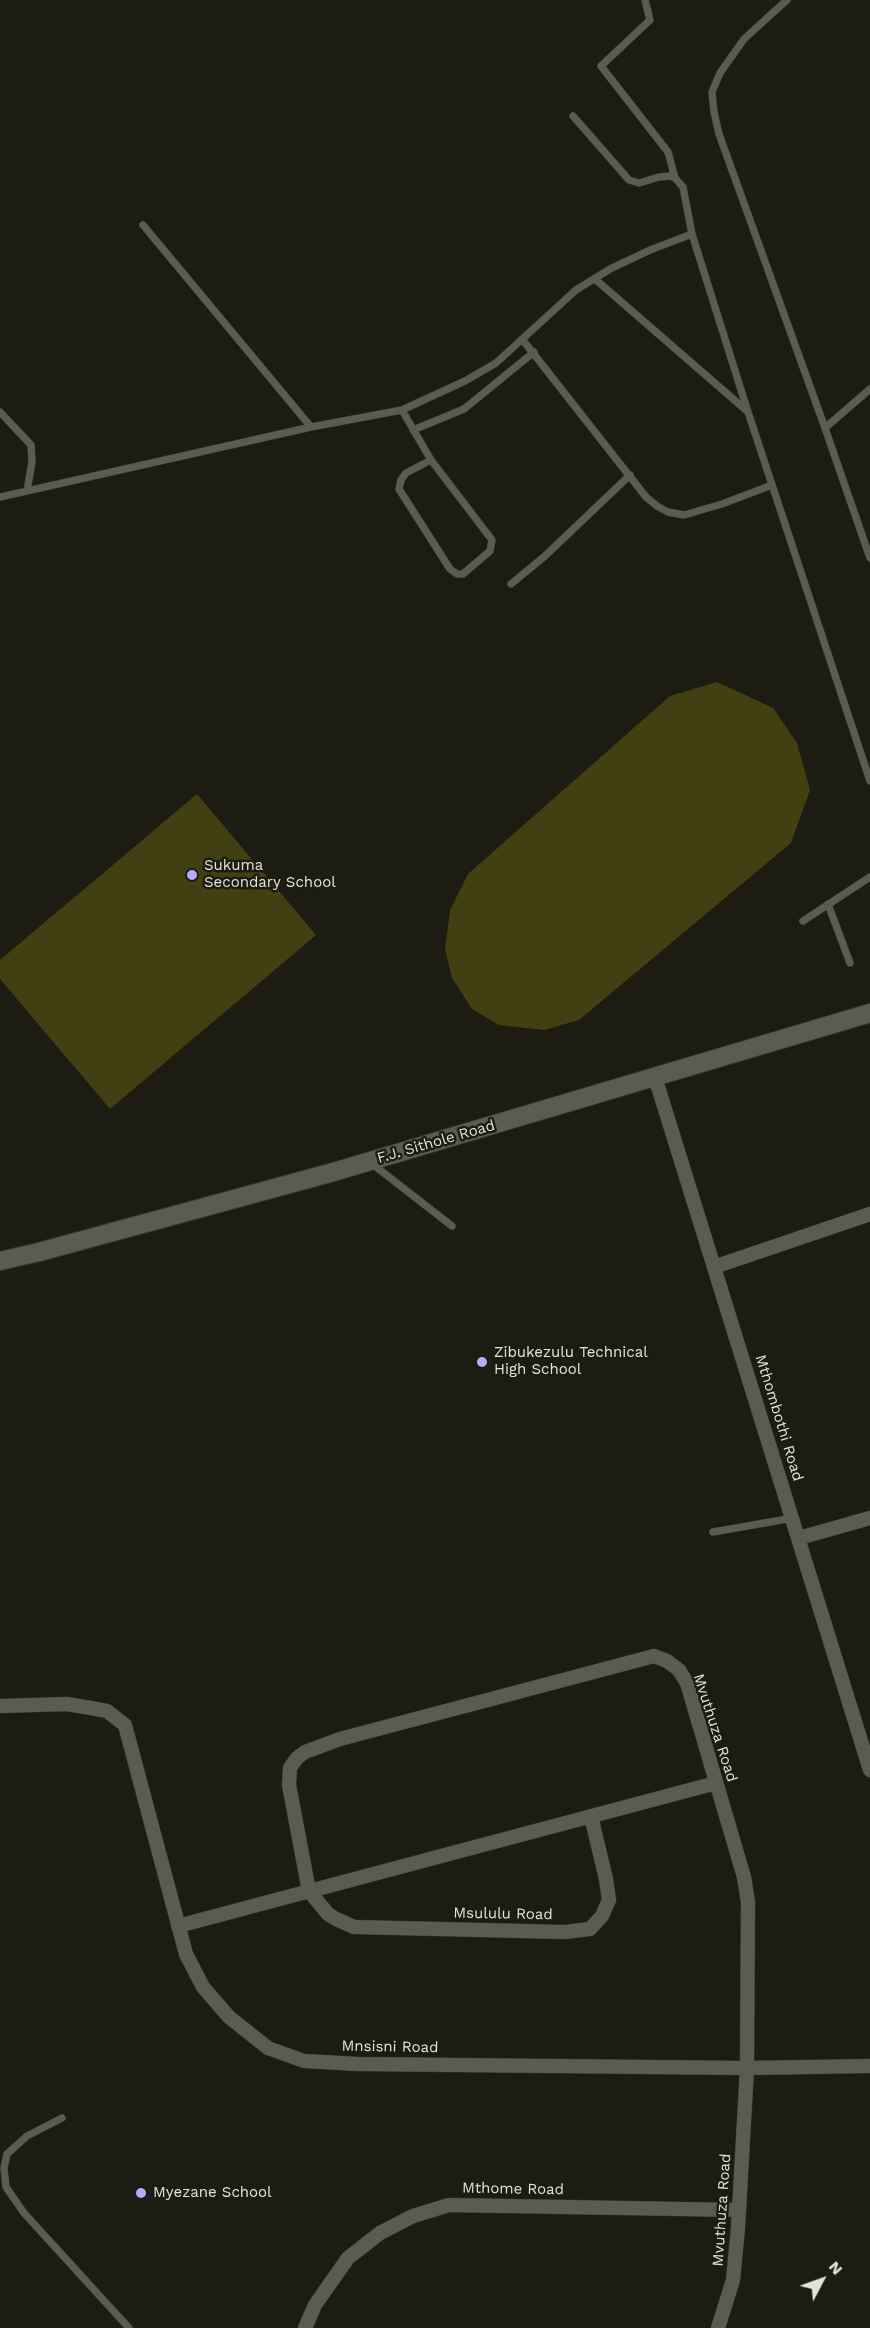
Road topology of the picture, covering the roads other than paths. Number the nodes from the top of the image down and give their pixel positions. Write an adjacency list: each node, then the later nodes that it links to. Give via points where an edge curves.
1 (645, 0): 4 (lane, via 650,20 601,66 668,152)
2 (787, 0): 15 (lane, via 733,52 712,92 719,134)
3 (573, 116): 4 (lane, via 629,180 639,183 659,177)
4 (675, 178): 6 (lane, via 684,187)
5 (142, 225): 14 (lane)
6 (692, 234): 7 (lane, via 650,250); 13 (lane)
7 (595, 279): 8 (lane, via 576,290); 13 (lane)
8 (522, 339): 9 (lane); 11 (lane, via 481,372)
9 (534, 352): 16 (lane, via 464,408); 18 (lane)
10 (870, 388): 15 (lane)
11 (402, 410): 14 (lane); 16 (lane)
12 (0, 412): 20 (lane, via 31,445)
13 (748, 412): 19 (lane)
14 (310, 427): 20 (lane)
15 (825, 428): 22 (lane)
16 (413, 430): 17 (lane)
17 (431, 460): 17 (lane, via 492,540 490,551 463,574 450,569 399,489 406,474)
18 (630, 475): 19 (lane, via 657,506 684,515); 23 (lane)
19 (772, 485): 24 (lane)
20 (27, 491): 21 (lane)
21 (0, 497)
22 (870, 558)
23 (512, 584)
24 (870, 781)
25 (870, 877): 26 (lane)
26 (828, 904): 27 (lane); 28 (lane)
27 (803, 921)
28 (850, 963)
29 (870, 1013): 30 (street, F.J. Sithole Road)
30 (655, 1077): 31 (street, F.J. Sithole Road); 35 (street, Mthombothi Road)
31 (369, 1161): 33 (lane); 34 (street, F.J. Sithole Road)
32 (870, 1214): 35 (street)
33 (452, 1226)
34 (0, 1261)
35 (714, 1267): 36 (street, Mthombothi Road)
36 (793, 1518): 38 (lane); 39 (street, Mthombothi Road)
37 (870, 1518): 39 (street)
38 (713, 1532)
39 (799, 1538): 41 (street, Mthombothi Road)
40 (0, 1706): 45 (street, Mnsisni Road, via 67,1704 107,1711 120,1719 128,1732)
41 (870, 1770)
42 (716, 1783): 43 (street); 44 (street, Mvuthuza Road, via 687,1683 673,1665 654,1656 363,1733 304,1752 290,1768 288,1785); 47 (street, Mvuthuza Road, via 748,1902)
43 (591, 1816): 44 (street); 44 (street, Msululu Road, via 609,1900 590,1929 565,1932 366,1928 336,1920)
44 (309, 1891): 45 (street)
45 (178, 1926): 47 (street, Mnsisni Road, via 186,1954 203,1987 229,2017 268,2048 304,2061)
46 (870, 2066): 47 (street, Mnsisni Road)
47 (747, 2068): 49 (street, Mvuthuza Road)
48 (62, 2118): 50 (lane, via 27,2136 7,2154 6,2187 24,2213)
49 (739, 2211): 51 (street, Mthome Road, via 449,2205 413,2216 380,2233 348,2258 315,2305); 52 (street, Mvuthuza Road, via 733,2280)
50 (129, 2328)
51 (305, 2328)
52 (718, 2328)

